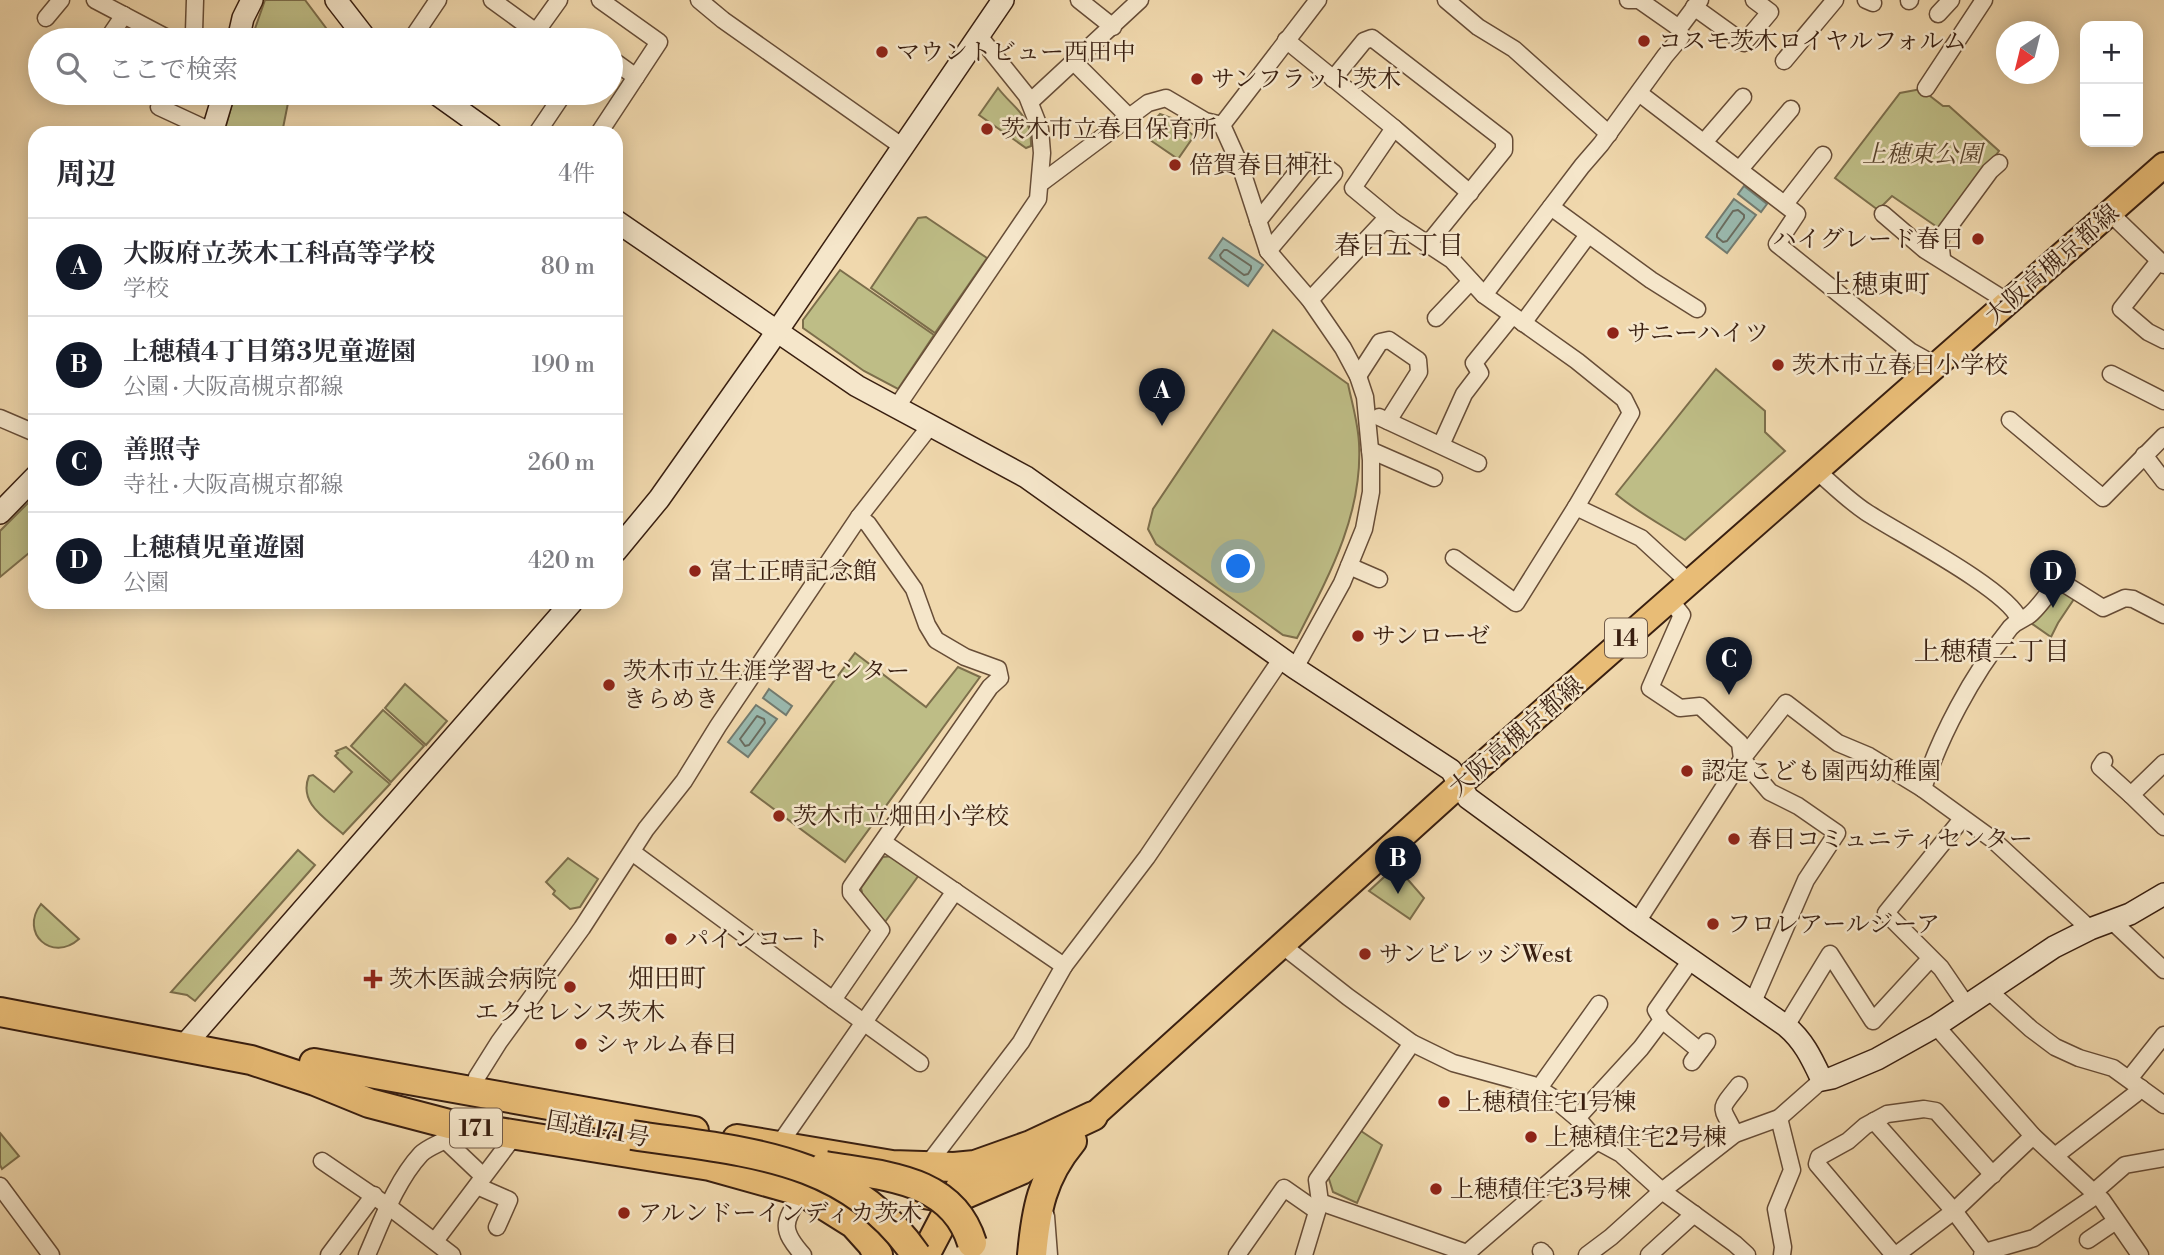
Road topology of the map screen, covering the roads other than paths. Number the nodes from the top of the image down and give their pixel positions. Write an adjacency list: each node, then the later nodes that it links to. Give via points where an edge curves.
1 (61, 0): 24 (street)
2 (95, 0): 23 (street)
3 (195, 0): 28 (street)
4 (252, 0): 29 (street)
5 (336, 0): 30 (street)
6 (438, 0): 31 (street)
7 (492, 0): 32 (street)
8 (559, 0): 33 (street)
9 (600, 0): 40 (street, via 659,42)
10 (699, 0): 63 (street)
11 (1003, 0): 35 (street)
12 (1079, 0): 25 (street)
13 (1140, 0): 25 (street)
14 (1318, 0): 36 (street)
15 (1446, 0): 61 (street, via 1514,49)
16 (1628, 0): 34 (street, via 1639,0)
17 (1754, 0): 21 (street, via 1770,12 1744,43)
18 (1835, 0): 37 (street)
19 (1951, 0): 22 (street)
20 (1984, 0): 42 (street)
21 (1697, 4): 34 (street)
22 (1938, 14)
23 (124, 15): 26 (street); 27 (street)
24 (46, 18)
25 (1113, 27): 38 (street)
26 (115, 28)
27 (148, 28)
28 (194, 28)
29 (241, 28)
30 (358, 28)
31 (419, 28)
32 (530, 28)
33 (539, 28)
34 (1679, 28): 43 (street, via 1681,37)
35 (979, 36): 46 (street); 63 (street)
36 (1286, 40): 41 (street); 54 (street)
37 (1783, 61)
38 (1074, 62): 46 (street); 53 (street)
39 (623, 68): 40 (street)
40 (636, 77): 44 (street)
41 (1333, 79): 60 (street); 69 (street, via 1364,41 1373,38 1504,140 1504,150)
42 (1926, 88)
43 (1639, 93): 61 (street); 62 (street)
44 (623, 97)
45 (1743, 97): 62 (street)
46 (1030, 102): 68 (street, via 1040,129)
47 (221, 105): 56 (street)
48 (452, 105): 57 (street)
49 (556, 105): 58 (street)
50 (618, 105): 59 (street)
51 (159, 107): 55 (street)
52 (1791, 109): 67 (street)
53 (1129, 117): 54 (street, via 1148,103 1166,98 1205,121); 68 (street)
54 (1222, 125): 74 (street)
55 (198, 126)
56 (215, 126)
57 (481, 126)
58 (542, 126)
59 (604, 126)
60 (1394, 128): 69 (street); 75 (street, via 1353,188)
61 (1609, 134): 71 (street)
62 (1704, 141): 67 (street)
63 (903, 148): 89 (street)
64 (1823, 155): 70 (street)
65 (1998, 163): 80 (street, via 1940,239)
66 (2164, 165): 72 (main road, 大阪高槻京都線 / 14)
67 (1740, 169): 70 (street)
68 (1041, 183): 95 (street, via 1038,199)
69 (1470, 193): 78 (street)
70 (1785, 204): 91 (street, via 1797,214 1777,244 1910,351)
71 (1551, 207): 77 (street); 83 (street)
72 (2110, 213): 81 (street); 85 (main road, 大阪高槻京都線 / 14)
73 (1883, 214): 80 (street)
74 (1258, 221): 79 (street); 79 (street, via 1306,161 1321,163 1334,173)
75 (1394, 222): 78 (street); 84 (street, via 1383,222)
76 (623, 226): 89 (street)
77 (1588, 235): 86 (street); 88 (street)
78 (1428, 243): 82 (street)
79 (1268, 251): 84 (street)
80 (1942, 258): 85 (street)
81 (2161, 263): 90 (street, via 2121,309)
82 (1471, 281): 83 (street); 87 (street)
83 (1484, 295): 88 (street)
84 (1310, 300): 93 (street)
85 (2008, 302): 91 (main road, 大阪高槻京都線 / 14)
86 (1697, 309)
87 (1436, 318)
88 (1517, 319): 103 (street, via 1474,363 1480,373 1464,394); 111 (street, via 1577,360 1624,399 1631,413)
89 (778, 331): 95 (street); 114 (street)
90 (2164, 340)
91 (1937, 366): 107 (main road, 大阪高槻京都線 / 14)
92 (2111, 374): 94 (street)
93 (1358, 376): 96 (street); 99 (street, via 1380,342 1389,340 1418,360 1419,372)
94 (2164, 401)
95 (896, 408): 100 (street)
96 (1367, 411): 99 (street); 104 (street)
97 (0, 418): 101 (street)
98 (2010, 420): 105 (street, via 2103,498)
99 (1388, 421): 103 (street)
100 (931, 425): 113 (street); 123 (street, via 1026,477)
101 (28, 430)
102 (2164, 436): 105 (street)
103 (1441, 445): 106 (street)
104 (1370, 450): 108 (street); 116 (street, via 1371,492 1364,529)
105 (2144, 455): 109 (street)
106 (1478, 463)
107 (1817, 471): 118 (main road, 大阪高槻京都線 / 14); 122 (street, via 1866,512 2003,599)
108 (1434, 478)
109 (2164, 481)
110 (28, 484): 112 (street)
111 (1577, 507): 115 (street, via 1516,603); 118 (street, via 1640,538)
112 (0, 513)
113 (859, 517): 132 (street, via 914,589 936,640 998,669 1000,678); 133 (street)
114 (623, 543)
115 (1454, 558)
116 (1349, 566): 117 (street); 123 (street)
117 (1379, 579)
118 (1690, 583): 119 (main road, 大阪高槻京都線 / 14)
119 (1670, 600): 124 (street, via 1682,615 1650,688 1680,708 1700,706 1740,743); 127 (main road, 大阪高槻京都線 / 14)
120 (566, 609): 156 (street)
121 (2164, 615): 122 (street, via 2125,598 2103,608 2056,583 2028,616)
122 (2019, 619): 128 (street, via 1977,673)
123 (1289, 663): 127 (street, via 1451,770); 142 (street)
124 (1742, 760): 128 (street, via 1786,703 1838,743); 137 (street); 146 (street, via 1770,792 1836,832 1806,880)
125 (2104, 761): 129 (street, via 2100,767)
126 (2164, 763): 129 (street)
127 (1459, 785): 137 (street, via 1468,798); 139 (main road, 大阪高槻京都線 / 14)
128 (1923, 789): 130 (street)
129 (2131, 795): 131 (street)
130 (1962, 819): 138 (street, via 1992,839); 140 (street, via 1886,913)
131 (2164, 827)
132 (883, 842): 134 (street); 145 (street, via 851,887 881,930)
133 (632, 852): 145 (street); 165 (street, via 491,1053)
134 (955, 891): 142 (street); 151 (street)
135 (2164, 894): 136 (street)
136 (2112, 921): 138 (street); 143 (street)
137 (1637, 922): 141 (street)
138 (2090, 929): 144 (street, via 2054,947)
139 (1283, 946): 155 (street); 167 (main road, 大阪高槻京都線 / 14)
140 (1930, 959): 148 (street); 152 (street, via 1873,1021 1830,954)
141 (1691, 960): 146 (street); 150 (street, via 1656,1010)
142 (1063, 966): 182 (street, via 1021,1042)
143 (2164, 970)
144 (1990, 991): 148 (street); 162 (street, via 2055,1047 2113,1068)
145 (833, 1000): 151 (street)
146 (1753, 1002): 152 (street)
147 (1599, 1004): 164 (street)
148 (1967, 1006): 153 (street)
149 (0, 1012): 156 (highway, 国道171号 / 171)
150 (1662, 1020): 157 (street); 168 (street)
151 (864, 1021): 160 (street); 176 (street)
152 (1786, 1026): 161 (street, via 1806,1047)
153 (1936, 1026): 161 (street, via 1877,1059); 174 (street)
154 (2164, 1035): 162 (street)
155 (1412, 1043): 164 (street, via 1453,1063); 193 (street, via 1317,1180)
156 (182, 1048): 158 (highway, 国道171号 / 171)
157 (1700, 1052)
158 (251, 1060): 159 (highway, 国道171号 / 171); 171 (highway, 国道171号 / 171)
159 (314, 1063): 165 (highway); 176 (highway, 国道171号 / 171, bridge, via 456,1103 632,1135)
160 (920, 1063)
161 (1822, 1080): 169 (street)
162 (2135, 1083): 166 (street); 177 (street, via 2134,1095)
163 (1739, 1085): 172 (street, via 1723,1105 1722,1114)
164 (1539, 1088): 168 (street)
165 (472, 1092): 176 (highway)
166 (2164, 1105)
167 (1093, 1116): 180 (highway); 185 (highway, via 1061,1154); 191 (highway, via 1021,1170)
168 (1577, 1118): 175 (street)
169 (1779, 1118): 172 (street); 219 (street, via 1792,1171 1776,1209)
170 (1874, 1121): 183 (street, via 1901,1111 1936,1111); 194 (street); 220 (street, via 1819,1157 1817,1164)
171 (447, 1132): 173 (highway, 国道171号 / 171); 184 (street); 192 (street, via 423,1152)
172 (1735, 1134): 187 (street)
173 (515, 1135): 181 (highway, 国道171号 / 171); 184 (street)
174 (2033, 1136): 177 (street); 183 (street)
175 (1597, 1141): 187 (street, via 1620,1154); 202 (street)
176 (776, 1152): 182 (highway); 200 (highway, bridge, via 933,1192 967,1227); 210 (highway, 国道171号 / 171, bridge, via 850,1189 875,1207)
177 (2055, 1156): 189 (street)
178 (2164, 1158): 189 (street, via 2125,1165)
179 (321, 1161): 190 (street)
180 (975, 1165): 182 (highway); 191 (highway)
181 (710, 1166): 188 (highway, 国道171号 / 171); 191 (highway, via 789,1173)
182 (925, 1168)
183 (1993, 1175): 194 (street)
184 (480, 1181): 197 (street, via 509,1200); 199 (street)
185 (1047, 1182): 212 (highway, via 1037,1212); 213 (street)
186 (0, 1186): 204 (street)
187 (1662, 1191): 195 (street); 216 (street)
188 (803, 1192): 208 (street, via 785,1229); 209 (highway, 国道171号 / 171, via 854,1224)
189 (2094, 1192): 196 (street); 201 (street, via 2091,1199 2034,1238)
190 (374, 1195): 192 (street); 205 (street)
191 (954, 1199): 211 (highway)
192 (388, 1206): 199 (street); 206 (street)
193 (1319, 1206): 202 (street); 214 (street, via 1284,1188); 215 (street)
194 (1954, 1210): 201 (street); 220 (street)
195 (1694, 1214): 217 (street); 218 (street)
196 (2116, 1221): 198 (street); 203 (street)
197 (497, 1227)
198 (2088, 1240)
199 (433, 1246): 207 (street)
200 (973, 1249)
201 (1983, 1253)
202 (1468, 1254)
203 (2137, 1254)
204 (51, 1255)
205 (329, 1255)
206 (367, 1255)
207 (452, 1255)
208 (803, 1255)
209 (878, 1255)
210 (916, 1255)
211 (925, 1255)
212 (1032, 1255)
213 (1049, 1255)
214 (1237, 1255)
215 (1304, 1255)
216 (1587, 1255)
217 (1649, 1255)
218 (1747, 1255)
219 (1782, 1255)
220 (1895, 1255)

